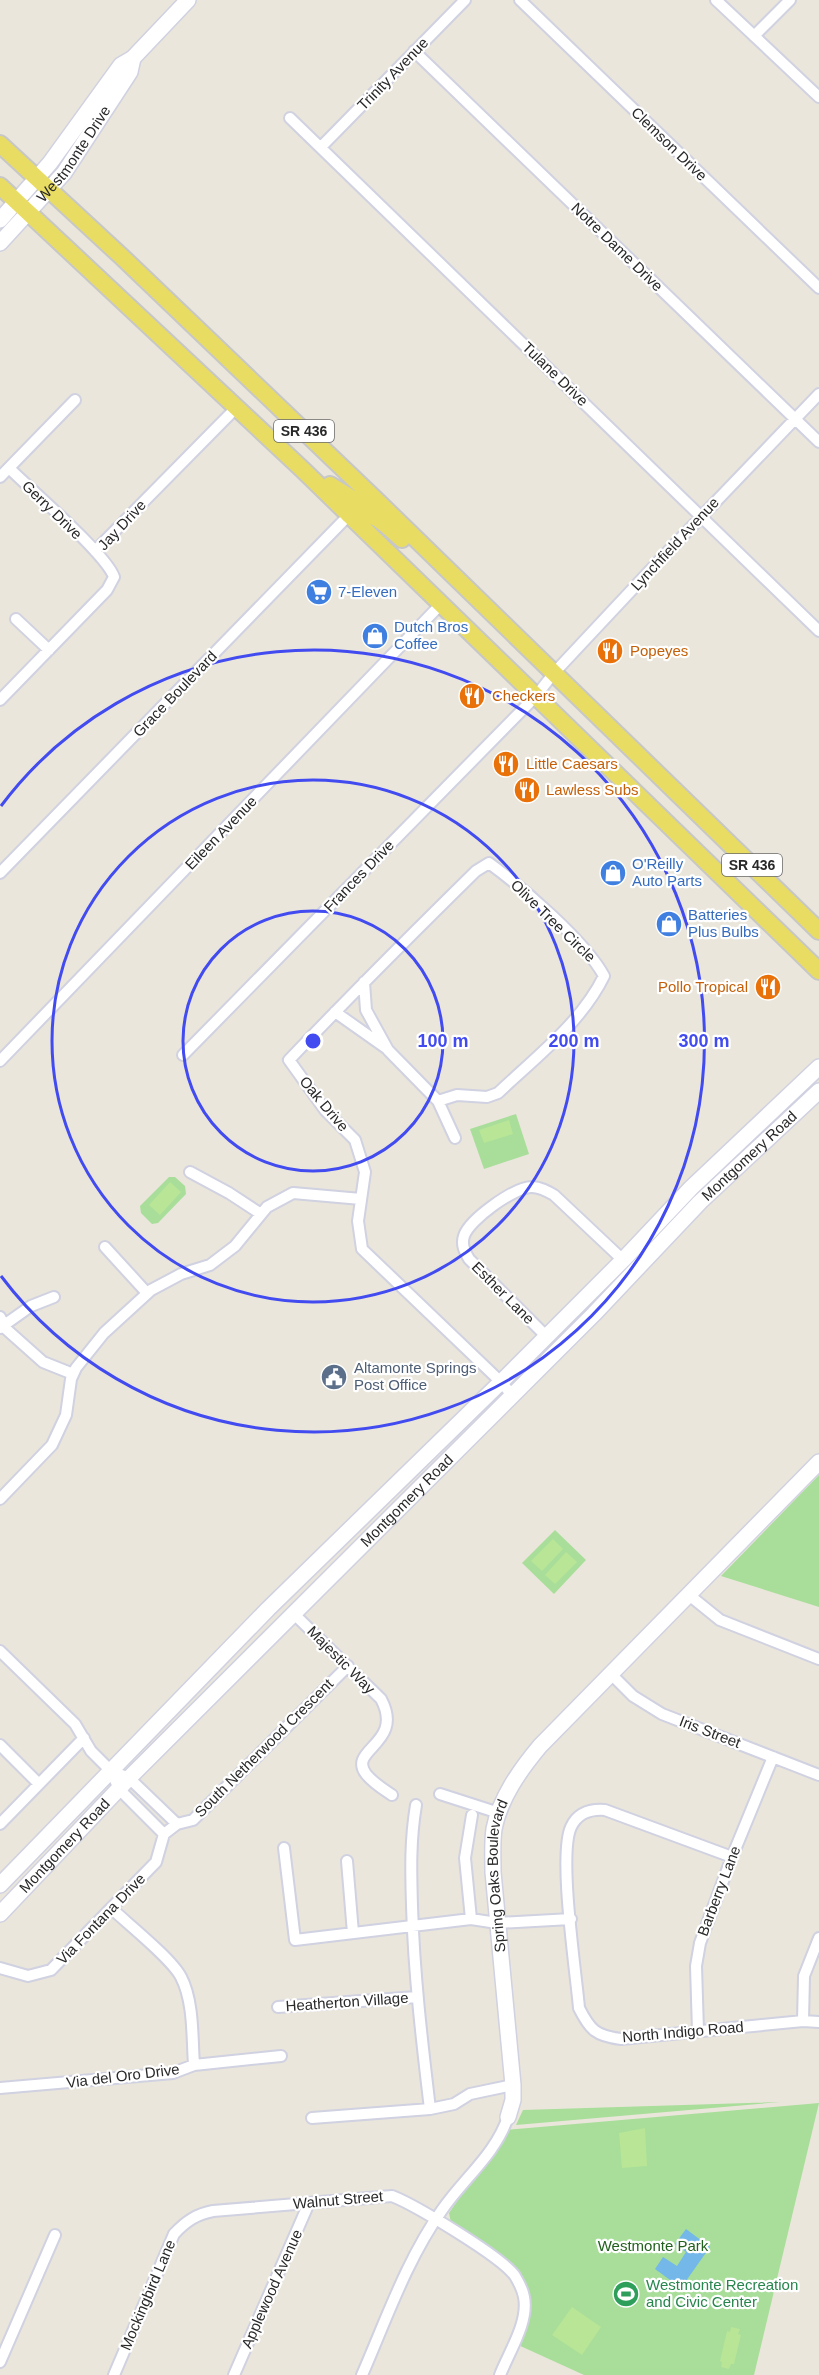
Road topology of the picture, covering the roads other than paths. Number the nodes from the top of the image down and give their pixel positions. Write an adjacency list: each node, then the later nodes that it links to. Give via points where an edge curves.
1 (188, 0): 12 (main road, Westmonte Drive, via 133,58 130,72 64,173)
2 (465, 0): 7 (street, Trinity Avenue)
3 (520, 0): 17 (street, Clemson Drive)
4 (717, 0): 6 (street)
5 (790, 0): 6 (street)
6 (754, 36): 8 (street)
7 (414, 51): 11 (street, Trinity Avenue); 21 (street, Notre Dame Drive)
8 (819, 98)
9 (290, 118): 11 (street, Tulane Drive)
10 (0, 144): 12 (main road, SR 436)
11 (321, 147): 28 (street, Tulane Drive)
12 (44, 184): 14 (main road, Westmonte Drive); 26 (main road, SR 436)
13 (0, 186): 14 (main road, SR 436)
14 (22, 207): 15 (main road, Westmonte Drive); 16 (main road, Westmonte Drive); 20 (main road, SR 436)
15 (0, 220)
16 (0, 243)
17 (819, 288)
18 (819, 394): 21 (street, Lynchfield Avenue)
19 (75, 400): 24 (street)
20 (237, 407): 23 (main road, SR 436); 30 (street, Jay Drive)
21 (795, 419): 22 (street, Notre Dame Drive); 28 (street, Lynchfield Avenue)
22 (819, 442)
23 (277, 445): 26 (main road, via 349,498); 27 (main road, SR 436)
24 (9, 468): 25 (street); 30 (street, Gerry Drive)
25 (0, 477)
26 (376, 500): 29 (main road, SR 436)
27 (349, 515): 29 (main road, via 373,515 403,540); 31 (main road, SR 436); 38 (street, Grace Boulevard)
28 (702, 516): 33 (street, Tulane Drive); 35 (street, Lynchfield Avenue)
29 (417, 541): 35 (main road, SR 436)
30 (95, 551): 34 (street, Jay Drive, via 111,570 111,584)
31 (441, 604): 36 (main road, SR 436); 45 (street, Eileen Avenue)
32 (16, 620): 34 (street)
33 (819, 631)
34 (49, 650): 37 (street, Jay Drive)
35 (554, 673): 36 (street, Lynchfield Avenue); 39 (main road, SR 436)
36 (535, 697): 40 (main road, SR 436); 44 (street, Frances Drive)
37 (0, 700)
38 (0, 873)
39 (819, 931)
40 (819, 971)
41 (364, 982): 42 (street, Olive Tree Circle); 43 (street, via 366,1010); 48 (street, Olive Tree Circle, via 476,871 489,863 596,961 604,976 595,995 498,1092 487,1097 457,1095)
42 (336, 1012): 43 (street); 51 (street, Oak Drive, via 289,1060 325,1110 355,1140 365,1172)
43 (388, 1050): 48 (street)
44 (183, 1055)
45 (0, 1061)
46 (819, 1067): 54 (main road, Montgomery Road, via 691,1188)
47 (819, 1091): 57 (main road, Montgomery Road, via 700,1202)
48 (438, 1101): 49 (street)
49 (454, 1138)
50 (190, 1172): 52 (street)
51 (361, 1199): 52 (street, via 293,1193); 61 (street, Oak Drive, via 358,1221 362,1249)
52 (261, 1214): 55 (street, via 235,1245 210,1265 181,1274)
53 (105, 1247): 55 (street)
54 (623, 1260): 57 (main road, via 617,1284 603,1297); 59 (main road, Montgomery Road); 59 (street, Esther Lane, via 554,1195 532,1187 506,1196 469,1228 463,1244 469,1259)
55 (147, 1293): 60 (street, via 104,1334)
56 (54, 1296): 58 (street)
57 (594, 1314): 62 (main road, Montgomery Road)
58 (1, 1323): 60 (street, via 44,1362)
59 (546, 1336): 61 (main road, Montgomery Road)
60 (73, 1374): 64 (street, via 66,1415 52,1445)
61 (501, 1382): 62 (street, Oak Drive); 65 (main road, Montgomery Road)
62 (512, 1395): 66 (main road, Montgomery Road)
63 (819, 1462): 67 (main road, Spring Oaks Boulevard)
64 (0, 1499)
65 (379, 1501): 66 (main road); 72 (main road, Montgomery Road)
66 (384, 1523): 68 (main road, Montgomery Road)
67 (689, 1595): 70 (street, via 720,1620); 73 (main road, Spring Oaks Boulevard)
68 (293, 1613): 71 (street, Majestic Way); 74 (main road, Montgomery Road)
69 (0, 1651): 75 (street, via 75,1724)
70 (819, 1659)
71 (348, 1666): 83 (street, Majestic Way, via 387,1710 386,1731 362,1762 371,1780); 88 (street, South Netherwood Crescent, via 193,1820)
72 (208, 1671): 74 (main road); 78 (main road, Montgomery Road)
73 (610, 1674): 77 (street, Iris Street, via 633,1696 662,1714); 86 (main road, Spring Oaks Boulevard, via 525,1764)
74 (222, 1685): 80 (main road, Montgomery Road)
75 (84, 1738): 78 (street); 81 (street)
76 (0, 1745): 81 (street)
77 (773, 1757): 79 (street, Iris Street); 91 (street, Barberry Lane)
78 (111, 1771): 80 (street); 93 (main road, Montgomery Road)
79 (819, 1775)
80 (124, 1783): 88 (street); 89 (street); 95 (main road, Montgomery Road)
81 (39, 1784): 87 (street)
82 (440, 1794): 85 (street)
83 (392, 1795)
84 (416, 1805): 99 (street, Heatherton Village, via 410,1839)
85 (474, 1810): 86 (street); 96 (street, via 465,1858)
86 (499, 1813): 98 (main road, Spring Oaks Boulevard, via 493,1847)
87 (0, 1824)
88 (177, 1824): 89 (street)
89 (164, 1834): 94 (street, Via Fontana Drive, via 156,1862)
90 (284, 1848): 100 (street, via 295,1940)
91 (732, 1857): 97 (street, North Indigo Road, via 605,1810 592,1809 572,1825 568,1838); 107 (street, Barberry Lane, via 700,1943 696,1966)
92 (346, 1861): 100 (street)
93 (0, 1885)
94 (111, 1908): 102 (street, Via Fontana Drive, via 51,1970 28,1976); 109 (street, via 181,1977 188,1997)
95 (0, 1914)
96 (471, 1919): 98 (street); 99 (street)
97 (571, 1919): 98 (street); 107 (street, North Indigo Road, via 579,2008 592,2029 603,2037 621,2039)
98 (497, 1923): 110 (main road, Spring Oaks Boulevard)
99 (413, 1927): 100 (street); 103 (street, Heatherton Village)
100 (354, 1933)
101 (819, 1938): 105 (street, via 804,1976)
102 (0, 1968)
103 (417, 1997): 104 (street, Heatherton Village); 112 (street, Heatherton Village)
104 (278, 2007)
105 (804, 2021): 106 (street, North Indigo Road); 107 (street, North Indigo Road)
106 (819, 2022)
107 (698, 2031)
108 (281, 2056): 109 (street, Via del Oro Drive)
109 (194, 2065): 111 (street, Via del Oro Drive, via 173,2073)
110 (513, 2085): 112 (street, via 470,2094 454,2104); 113 (main road, Spring Oaks Boulevard)
111 (0, 2088)
112 (430, 2109): 114 (street)
113 (508, 2117): 117 (street, Spring Oaks Boulevard, via 493,2148)
114 (312, 2118)
115 (309, 2203): 116 (street, Walnut Street, via 213,2211); 117 (street, Walnut Street, via 392,2196); 121 (street, Applewood Avenue)
116 (188, 2220): 120 (street, Mockingbird Lane, via 174,2234)
117 (436, 2220): 122 (street, Spring Oaks Boulevard, via 412,2260); 123 (street, Walnut Street, via 500,2262 515,2276 524,2296 522,2323)
118 (55, 2235): 119 (street)
119 (0, 2361)
120 (114, 2375)
121 (234, 2375)
122 (362, 2375)
123 (500, 2375)

